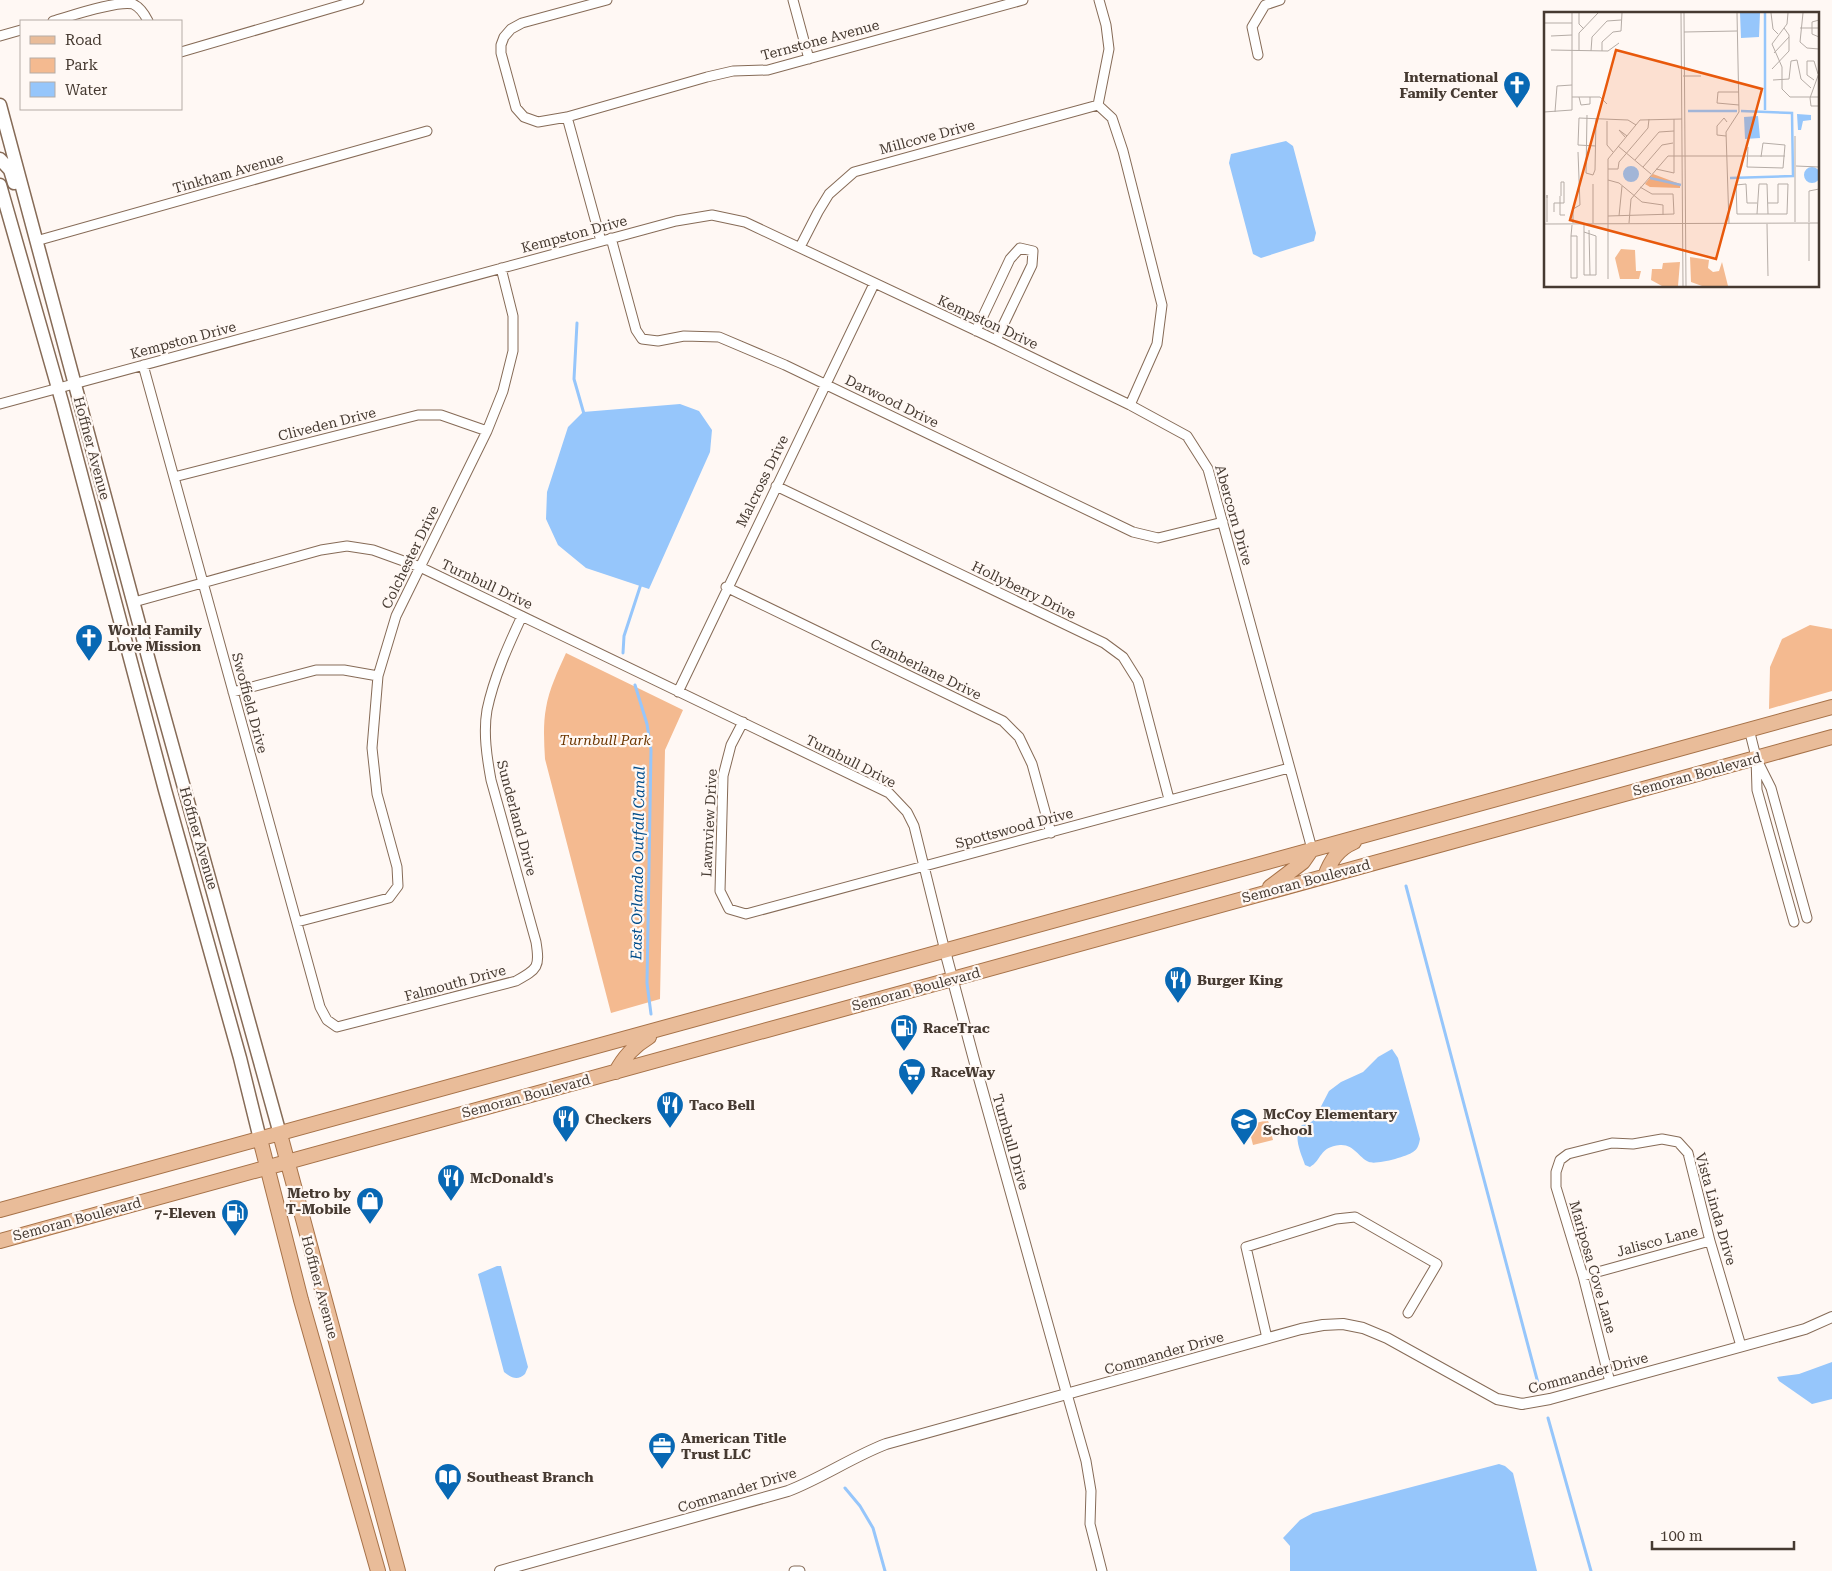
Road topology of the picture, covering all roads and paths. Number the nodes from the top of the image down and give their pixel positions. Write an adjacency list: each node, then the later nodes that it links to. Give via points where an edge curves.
1 (360, 0): 11 (street)
2 (607, 0): 16 (street, Ternstone Avenue, via 522,23 511,29 501,45 516,108 524,117 538,122)
3 (793, 0): 13 (street)
4 (1023, 0): 13 (street, Ternstone Avenue)
5 (1099, 0): 15 (street, via 1109,49)
6 (1280, 0): 12 (street, via 1265,5 1252,27)
7 (57, 20): 8 (street, via 119,4 134,5)
8 (147, 20)
9 (20, 30): 10 (street)
10 (0, 36)
11 (182, 52)
12 (1258, 55)
13 (809, 59): 16 (street, Ternstone Avenue, via 768,70 707,76)
14 (0, 105): 21 (main road, Hoffner Avenue)
15 (1098, 105): 23 (street, Millcove Drive, via 854,172 829,194); 33 (street, via 1112,118 1123,151 1162,305 1157,344)
16 (567, 116): 22 (street)
17 (426, 131): 21 (street, Tinkham Avenue)
18 (0, 159): 21 (main road, via 10,170 20,207)
19 (0, 185): 31 (main road, Hoffner Avenue)
20 (611, 238): 22 (street, Kempston Drive); 23 (street, Kempston Drive, via 712,215 745,222); 30 (street, Darwood Drive, via 636,330 642,339 719,337)
21 (36, 241): 29 (main road, Hoffner Avenue)
22 (600, 241): 24 (street, Kempston Drive)
23 (800, 247): 25 (street, Kempston Drive)
24 (501, 268): 28 (street, Kempston Drive); 34 (street, Colchester Drive, via 513,316 513,351 503,391)
25 (874, 284): 26 (street, Kempston Drive); 30 (street, Malcross Drive)
26 (976, 331): 27 (street, Kempston Drive); 27 (street, via 1010,259 1020,248 1032,251 1032,265)
27 (996, 340): 33 (street, Kempston Drive)
28 (142, 365): 29 (street, Kempston Drive); 35 (street, Swoffield Drive)
29 (74, 384): 31 (street, Kempston Drive); 42 (main road, Hoffner Avenue)
30 (824, 384): 36 (street, Malcross Drive); 37 (street, Darwood Drive, via 1133,532 1158,538)
31 (58, 389): 32 (street, Kempston Drive); 40 (main road, Hoffner Avenue)
32 (0, 404)
33 (1130, 406): 37 (street, Abercorn Drive, via 1187,436 1208,469)
34 (487, 431): 35 (street, Cliveden Drive, via 440,415 418,415); 38 (street, Colchester Drive)
35 (174, 477): 39 (street, Swoffield Drive)
36 (776, 486): 41 (street, Malcross Drive); 54 (street, Hollyberry Drive, via 1104,643 1123,657 1138,681)
37 (1223, 522): 53 (street, Abercorn Drive)
38 (420, 567): 39 (street, Turnbull Drive, via 373,550 346,546); 43 (street, Turnbull Drive); 44 (street, Colchester Drive, via 396,616)
39 (203, 583): 42 (street, Turnbull Drive); 45 (street, Swoffield Drive)
40 (110, 585): 47 (main road, via 119,588 126,596 152,695); 72 (main road, Hoffner Avenue)
41 (726, 587): 46 (street, Malcross Drive); 55 (street, Camberlane Drive, via 1003,721 1019,738 1032,764)
42 (134, 602): 47 (main road, Hoffner Avenue)
43 (522, 616): 46 (street, Turnbull Drive); 65 (street, Sunderland Drive, via 501,662 487,712 486,753)
44 (378, 676): 45 (street, via 344,670 316,670); 63 (street, Colchester Drive, via 372,748 377,794 397,867 398,886 388,898)
45 (233, 692): 63 (street, Swoffield Drive)
46 (678, 692): 49 (street, Turnbull Drive)
47 (161, 704): 71 (main road, Hoffner Avenue)
48 (1832, 707): 50 (main road, Semoran Boulevard)
49 (743, 722): 58 (street, Turnbull Drive, via 889,793 907,812 914,826); 61 (street, Lawnview Drive, via 731,745 723,776 720,891 729,910)
50 (1749, 729): 52 (street); 56 (main road, Semoran Boulevard)
51 (1832, 737): 52 (main road, Semoran Boulevard)
52 (1756, 757): 59 (main road, Semoran Boulevard); 62 (street, via 1771,788); 64 (street, via 1758,790)
53 (1289, 768): 54 (street, Spottswood Drive); 57 (street, Abercorn Drive)
54 (1169, 799): 55 (street, Spottswood Drive)
55 (1051, 833): 58 (street, Spottswood Drive)
56 (1372, 833): 57 (main road, Semoran Boulevard); 59 (main road, via 1343,847 1332,859)
57 (1312, 849): 60 (main road, via 1303,862); 66 (main road, Semoran Boulevard)
58 (925, 866): 61 (street, Spottswood Drive); 66 (street, Turnbull Drive)
59 (1325, 876): 60 (main road, Semoran Boulevard)
60 (1262, 893): 67 (main road, Semoran Boulevard)
61 (746, 914)
62 (1807, 918)
63 (297, 922): 68 (street, Swoffield Drive, via 320,1006 327,1020 337,1027)
64 (1794, 922)
65 (536, 942): 68 (street, Falmouth Drive, via 539,960 532,972 516,981)
66 (945, 950): 67 (street, Turnbull Drive); 69 (main road, Semoran Boulevard)
67 (953, 979): 70 (main road, Semoran Boulevard); 85 (street, Turnbull Drive)
68 (353, 1024)
69 (660, 1030): 70 (main road, via 634,1046); 71 (main road, Semoran Boulevard)
70 (616, 1072): 74 (main road, Semoran Boulevard)
71 (280, 1134): 72 (main road, Semoran Boulevard); 74 (main road, Hoffner Avenue)
72 (260, 1139): 75 (main road, Hoffner Avenue); 76 (main road, Semoran Boulevard)
73 (1560, 1160): 78 (street, Vista Linda Drive, via 1568,1154 1612,1143 1633,1144 1662,1139 1678,1142 1688,1154); 79 (street, Mariposa Cove Lane, via 1556,1187)
74 (286, 1162): 75 (main road, Semoran Boulevard); 87 (main road, Hoffner Avenue)
75 (266, 1168): 77 (main road, Semoran Boulevard); 86 (main road, Hoffner Avenue)
76 (1, 1212)
77 (0, 1240)
78 (1710, 1241): 79 (street, Jalisco Lane); 83 (street, Vista Linda Drive)
79 (1583, 1276): 84 (street, Mariposa Cove Lane)
80 (1408, 1313): 82 (street, via 1436,1264 1355,1217 1336,1220 1246,1247)
81 (1832, 1317): 83 (street, Commander Drive, via 1805,1329)
82 (1267, 1338): 84 (street, Commander Drive, via 1323,1325 1363,1328 1497,1399 1522,1404); 85 (street, Commander Drive)
83 (1741, 1346): 84 (street, Commander Drive)
84 (1610, 1382)
85 (1067, 1394): 88 (street, Commander Drive, via 886,1444 863,1453 814,1481 766,1498); 91 (street, Turnbull Drive, via 1086,1461 1090,1524)
86 (378, 1571)
87 (398, 1571)
88 (500, 1571)
89 (794, 1571): 90 (street)
90 (800, 1571)
91 (1102, 1571)

